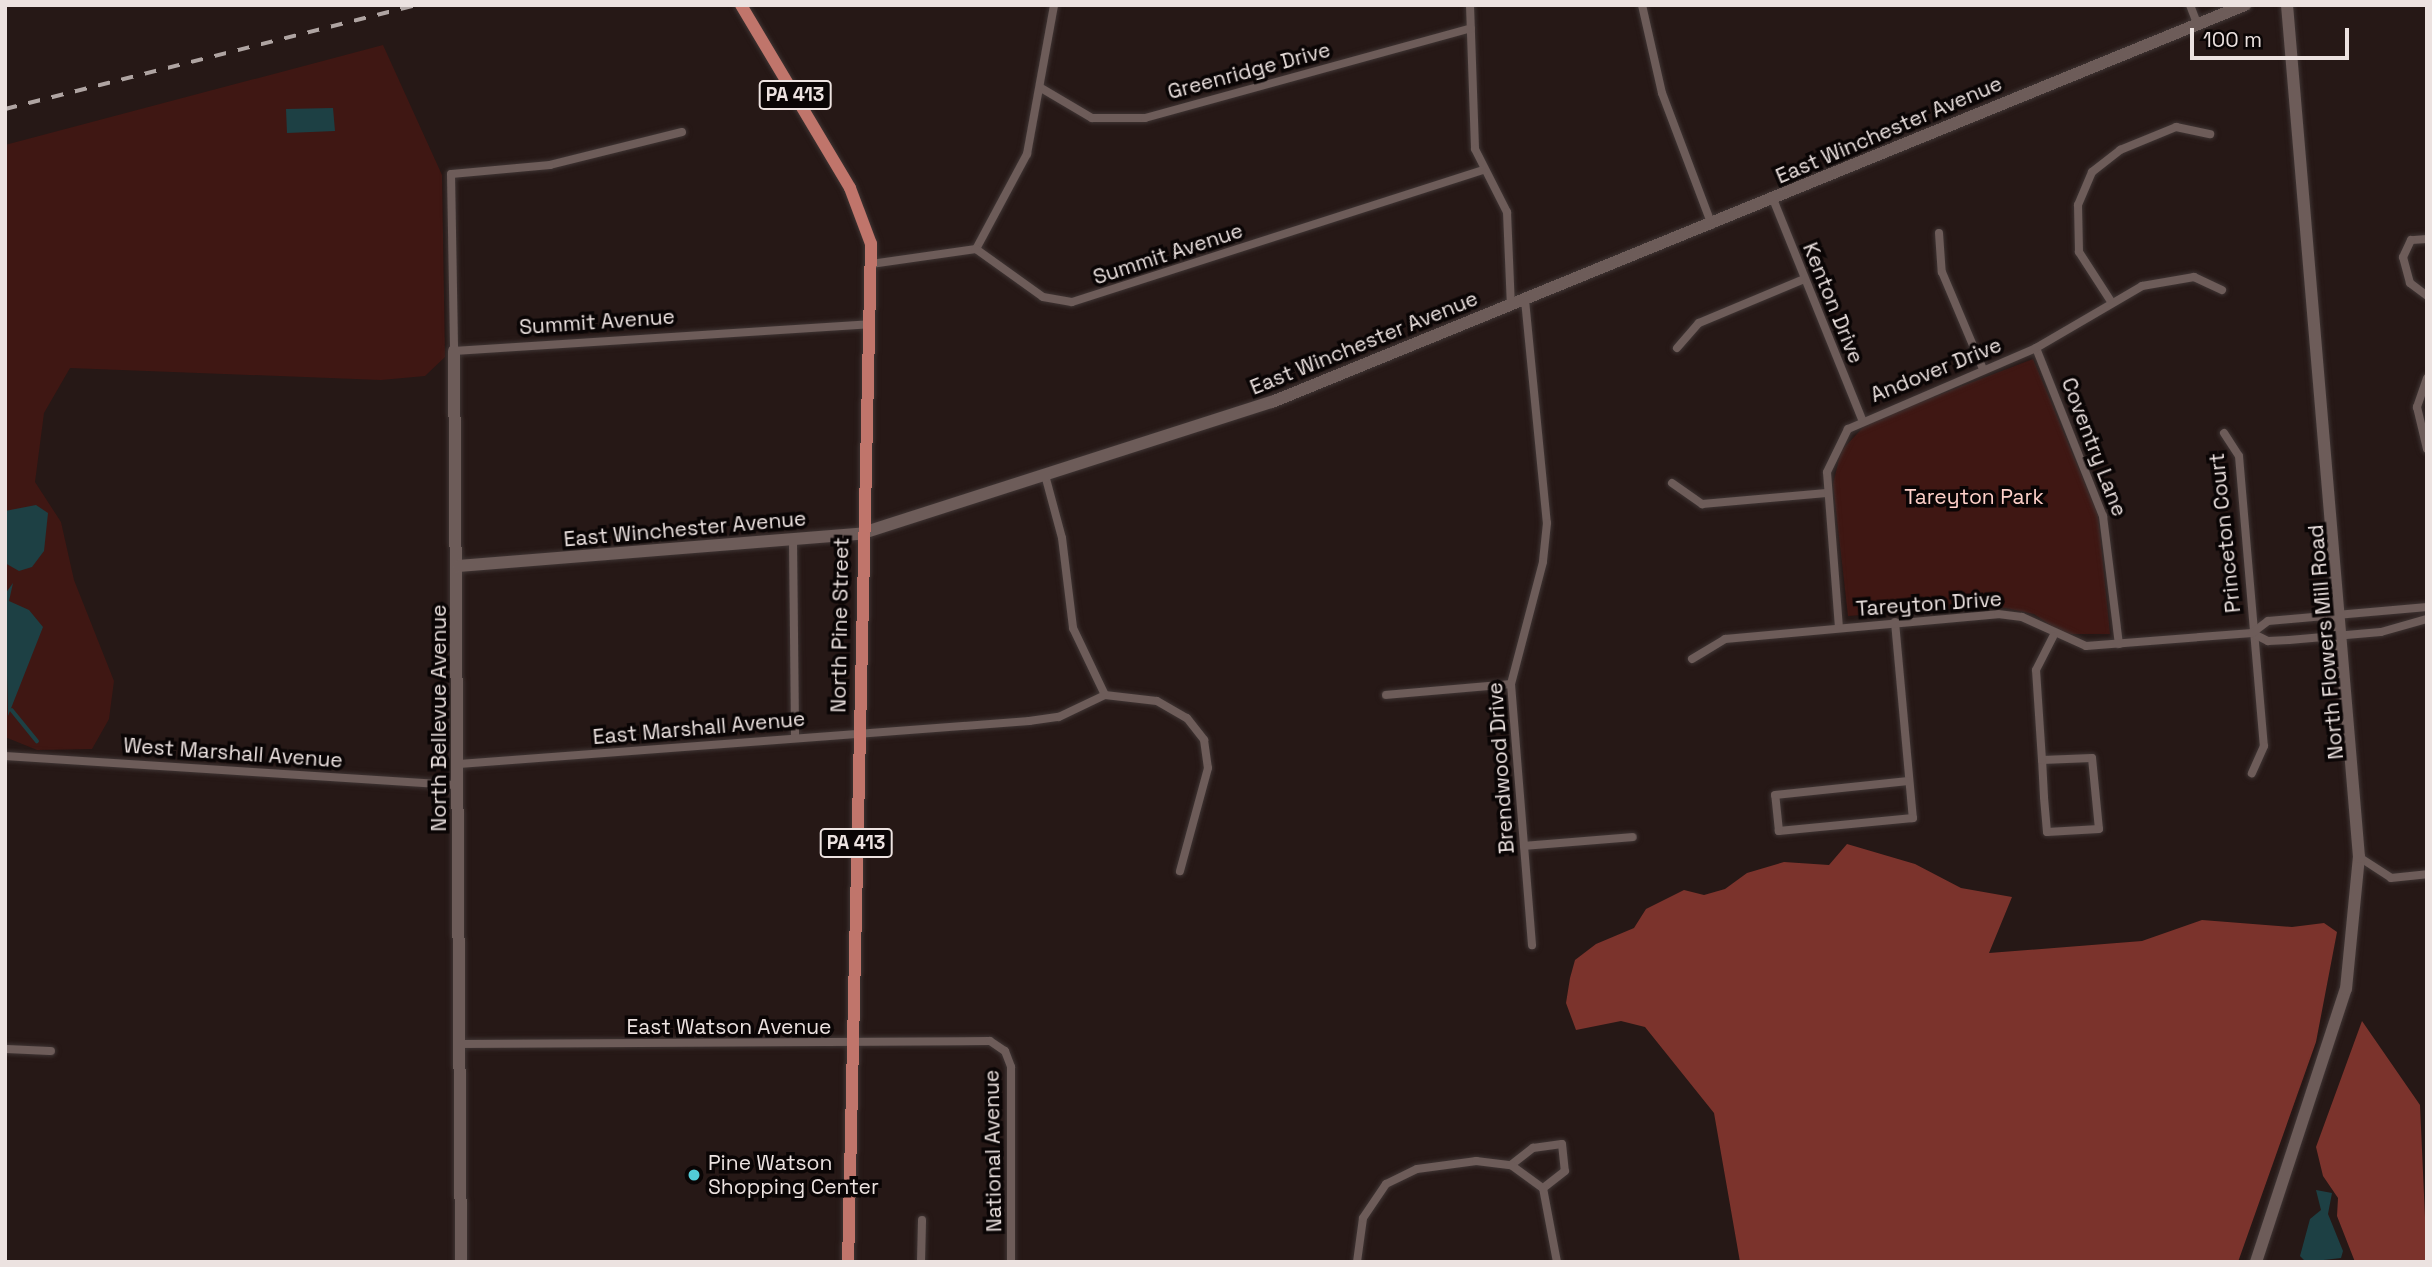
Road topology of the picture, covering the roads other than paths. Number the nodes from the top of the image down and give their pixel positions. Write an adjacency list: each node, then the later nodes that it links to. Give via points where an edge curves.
1 (741, 5): 19 (main road, North Pine Street / PA 413, via 864,215)
2 (1054, 5): 10 (street)
3 (1470, 5): 9 (street)
4 (1642, 5): 15 (street, via 1662,93)
5 (2190, 5): 8 (street)
6 (2245, 5): 8 (street, East Winchester Avenue)
7 (2287, 5): 42 (street, North Flowers Mill Road)
8 (2198, 26): 14 (street, East Winchester Avenue)
9 (1471, 29): 10 (street, Greenridge Drive, via 1145,118 1092,118); 13 (street, via 1473,128)
10 (1041, 88): 18 (street, via 1019,177)
11 (682, 132): 29 (street, North Bellevue Avenue, via 550,165 451,174)
12 (2210, 134): 24 (street, via 2176,127 2120,150 2092,172 2078,205 2079,252)
13 (1482, 170): 18 (street, Summit Avenue, via 1072,302 1043,297); 25 (street, via 1507,212)
14 (1773, 199): 15 (street, East Winchester Avenue); 20 (street, Kenton Drive)
15 (1712, 225): 23 (street, East Winchester Avenue)
16 (1939, 233): 30 (street, via 1942,272)
17 (2427, 239): 22 (street, via 2411,240 2403,257 2410,283)
18 (976, 249): 19 (street)
19 (871, 264): 26 (main road, North Pine Street / PA 413)
20 (1804, 279): 27 (street, via 1699,323); 32 (street, Kenton Drive)
21 (2222, 290): 24 (street, Andover Drive, via 2208,280 2184,278 2142,286)
22 (2427, 296)
23 (1525, 300): 25 (street, East Winchester Avenue); 51 (street, Brendwood Drive, via 1547,523 1543,562)
24 (2112, 303): 28 (street, Andover Drive)
25 (1511, 306): 35 (street, East Winchester Avenue, via 1272,402)
26 (869, 324): 29 (street, Summit Avenue); 38 (main road, North Pine Street / PA 413)
27 (1677, 348)
28 (2036, 348): 30 (street, Andover Drive); 49 (street, Coventry Lane, via 2103,516)
29 (454, 352): 40 (street, North Bellevue Avenue)
30 (1983, 369): 32 (street, Andover Drive)
31 (2427, 378): 34 (street, via 2417,407)
32 (1862, 419): 37 (street, Andover Drive, via 1835,447)
33 (2224, 433): 46 (street, Princeton Court, via 2239,456)
34 (2427, 449)
35 (1045, 475): 38 (street, East Winchester Avenue); 52 (street, via 1062,538 1073,628)
36 (1672, 483): 37 (street, via 1702,504)
37 (1827, 493): 45 (street, Andover Drive)
38 (860, 534): 39 (street, East Winchester Avenue); 54 (main road, North Pine Street / PA 413)
39 (793, 540): 40 (street, East Winchester Avenue); 55 (street)
40 (458, 566): 58 (street, North Bellevue Avenue)
41 (2427, 607): 42 (street, Tareyton Drive)
42 (2342, 614): 46 (street, Tareyton Drive, via 2268,621); 47 (street, North Flowers Mill Road)
43 (2427, 619): 47 (street, Tareyton Drive)
44 (1895, 622): 45 (street, Tareyton Drive); 48 (street, Tareyton Drive, via 2012,615); 60 (street)
45 (1839, 628): 50 (street, Tareyton Drive, via 1725,639)
46 (2252, 633): 47 (street, Tareyton Drive, via 2268,641); 49 (street, Tareyton Drive); 59 (street, Princeton Court, via 2264,746)
47 (2344, 635): 64 (street, North Flowers Mill Road)
48 (2053, 636): 49 (street, Tareyton Drive, via 2086,646); 57 (street, via 2036,670)
49 (2119, 645)
50 (1692, 659)
51 (1511, 684): 53 (street); 63 (street, Brendwood Drive)
52 (1105, 695): 54 (street, East Marshall Avenue, via 1059,717); 65 (street, via 1157,701 1187,718 1204,740 1208,768)
53 (1386, 695)
54 (858, 733): 55 (street, East Marshall Avenue); 69 (main road, North Pine Street / PA 413)
55 (795, 737): 58 (street, East Marshall Avenue)
56 (5, 756): 61 (street, West Marshall Avenue)
57 (2042, 760): 57 (street, via 2047,832 2099,829 2092,758)
58 (458, 764): 61 (street, North Bellevue Avenue)
59 (2252, 773)
60 (1908, 781): 60 (street, via 1913,818 1779,831 1775,795)
61 (458, 785): 68 (street, North Bellevue Avenue)
62 (1633, 837): 63 (street)
63 (1524, 846): 67 (street, Brendwood Drive)
64 (2359, 857): 66 (street, via 2391,878); 82 (street, North Flowers Mill Road, via 2346,989)
65 (1180, 871)
66 (2427, 874)
67 (1532, 945)
68 (458, 1044): 69 (street, East Watson Avenue); 76 (street, North Bellevue Avenue)
69 (853, 1044): 70 (street, East Watson Avenue, via 979,1038); 77 (main road, North Pine Street / PA 413)
70 (998, 1044): 79 (street, National Avenue, via 1012,1067)
71 (5, 1049): 72 (street)
72 (51, 1051)
73 (1511, 1165): 74 (street); 74 (street, via 1533,1148 1562,1144 1565,1171); 80 (street, via 1476,1161 1396,1176 1368,1206)
74 (1544, 1188): 81 (street)
75 (922, 1220): 78 (street)
76 (461, 1262)
77 (848, 1262)
78 (921, 1262)
79 (1011, 1262)
80 (1357, 1262)
81 (1557, 1262)
82 (2256, 1262)

